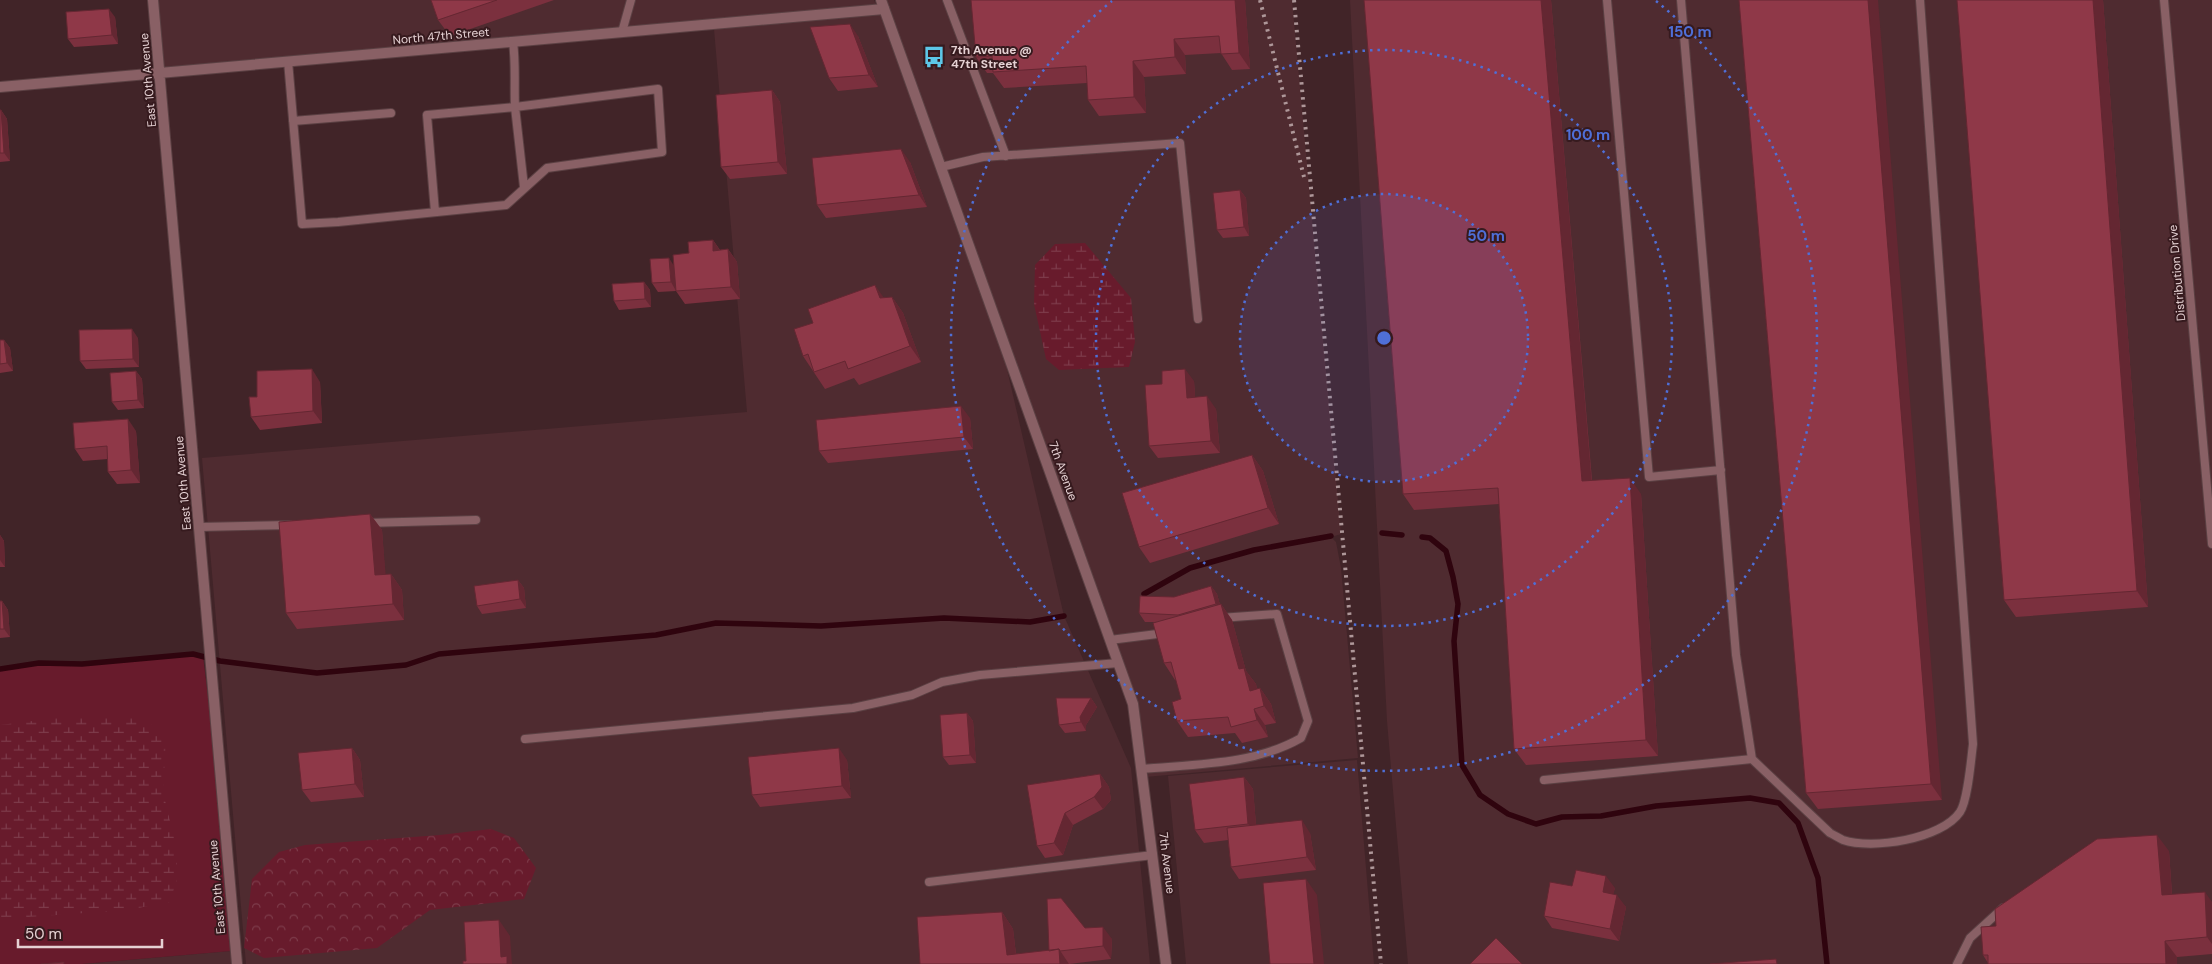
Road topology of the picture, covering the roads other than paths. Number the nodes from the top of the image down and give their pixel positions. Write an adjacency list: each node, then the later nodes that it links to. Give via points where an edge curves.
1 (153, 0): 12 (street, East 10th Avenue)
2 (631, 0): 9 (lane)
3 (947, 0): 17 (lane)
4 (1607, 0): 22 (lane, via 1649,478)
5 (1681, 0): 22 (lane)
6 (1920, 0): 33 (lane, via 1973,744 1966,789 1960,812 1942,828 1918,837 1874,843 1844,840 1830,833)
7 (2164, 0): 27 (lane, Distribution Drive)
8 (882, 5): 9 (street, North 47th Street); 18 (street, 7th Avenue)
9 (622, 32): 10 (street, North 47th Street)
10 (513, 42): 11 (street, North 47th Street); 14 (lane)
11 (288, 61): 12 (street, North 47th Street); 16 (lane)
12 (160, 73): 13 (street, North 47th Street); 26 (street, East 10th Avenue)
13 (0, 87)
14 (515, 107): 19 (lane); 19 (lane, via 658,89 662,152 547,168); 20 (lane, via 427,115)
15 (391, 113): 16 (lane)
16 (294, 121): 20 (lane, via 302,224)
17 (1006, 156): 18 (lane); 21 (lane, via 1180,143)
18 (941, 168): 30 (street, 7th Avenue)
19 (524, 187): 20 (lane, via 506,205)
20 (435, 212)
21 (1198, 319)
22 (1721, 470): 33 (lane, via 1736,656)
23 (476, 520): 24 (lane)
24 (358, 523)
25 (300, 524): 26 (lane)
26 (199, 527): 39 (street, East 10th Avenue)
27 (2212, 544)
28 (1210, 620): 34 (lane, via 1277,614 1308,721 1301,738 1286,747 1246,758)
29 (1176, 630): 30 (lane)
30 (1110, 640): 31 (street, 7th Avenue)
31 (1118, 663): 32 (lane, via 980,675 942,682 912,695 853,708); 34 (street, 7th Avenue, via 1133,704)
32 (525, 739)
33 (1752, 759): 35 (lane)
34 (1142, 769): 36 (street, 7th Avenue)
35 (1544, 780)
36 (1154, 855): 37 (lane); 40 (street, 7th Avenue)
37 (929, 882)
38 (2007, 905): 41 (lane, via 1970,938)
39 (237, 964)
40 (1166, 964)
41 (1958, 964)

